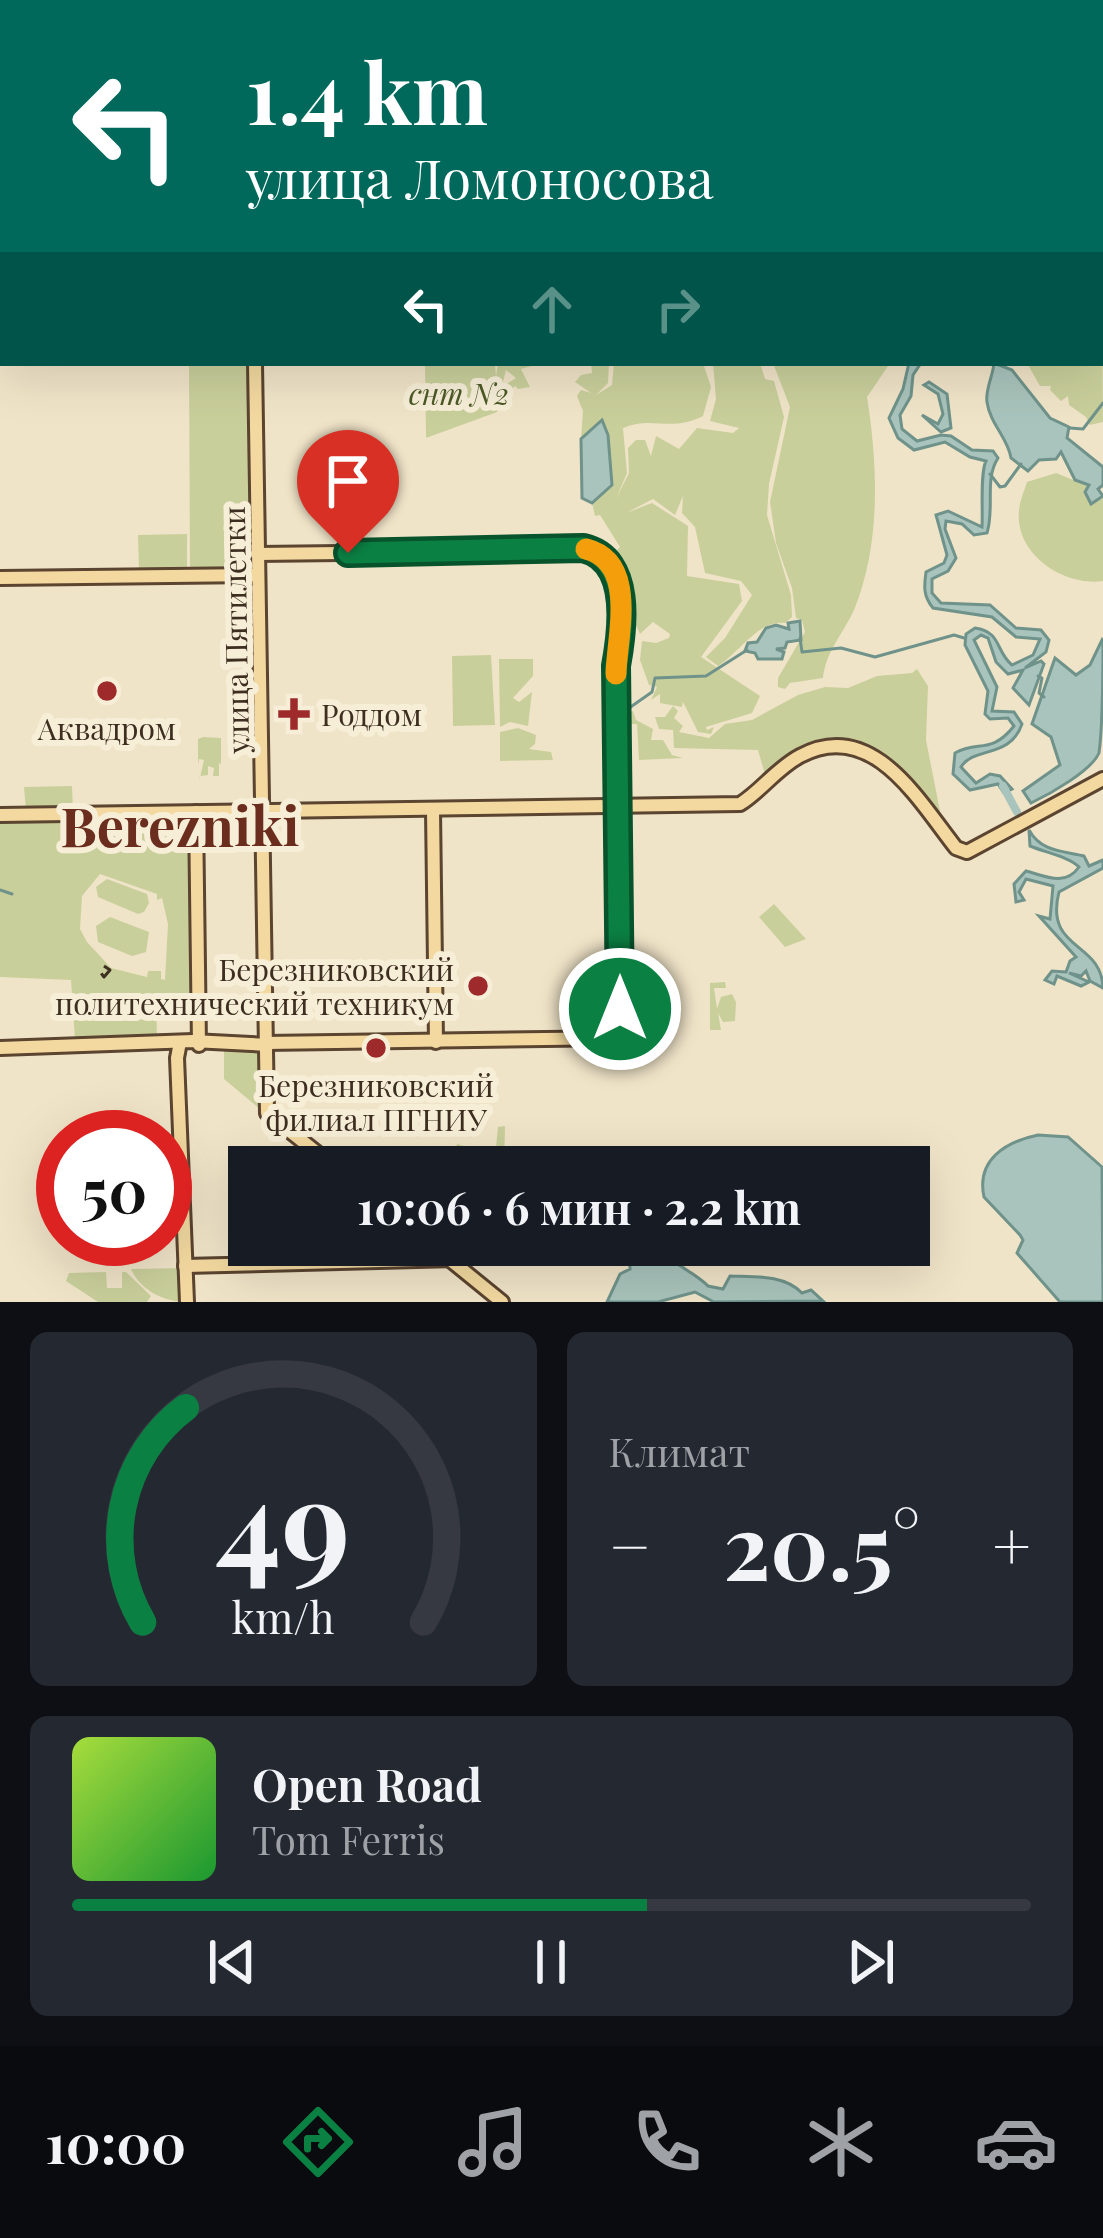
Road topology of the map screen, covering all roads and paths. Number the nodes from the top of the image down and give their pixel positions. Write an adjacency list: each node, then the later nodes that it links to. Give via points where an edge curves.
1 (255, 366): 2 (main road, улица Пятилетки)
2 (257, 554): 3 (main road); 6 (main road, via 596,552 617,576)
3 (251, 573): 4 (main road); 9 (main road, улица Пятилетки)
4 (0, 576)
5 (1103, 778): 6 (main road, via 967,852 893,770 851,748 803,754 740,804)
6 (618, 806): 7 (main road); 11 (main road, via 620,1038)
7 (433, 810): 9 (main road); 11 (main road)
8 (196, 812): 9 (main road); 10 (main road); 13 (main road)
9 (262, 812): 12 (main road, улица Пятилетки)
10 (0, 815)
11 (436, 1041): 12 (main road)
12 (266, 1043): 13 (main road); 17 (main road, улица Пятилетки, via 267,1111)
13 (203, 1044): 15 (main road)
14 (0, 1046): 15 (main road)
15 (178, 1046): 16 (main road)
16 (181, 1110)
17 (311, 1146)
18 (228, 1265): 20 (main road)
19 (187, 1266): 22 (main road)
20 (192, 1266)
21 (462, 1266): 23 (main road)
22 (189, 1302)
23 (506, 1302)

